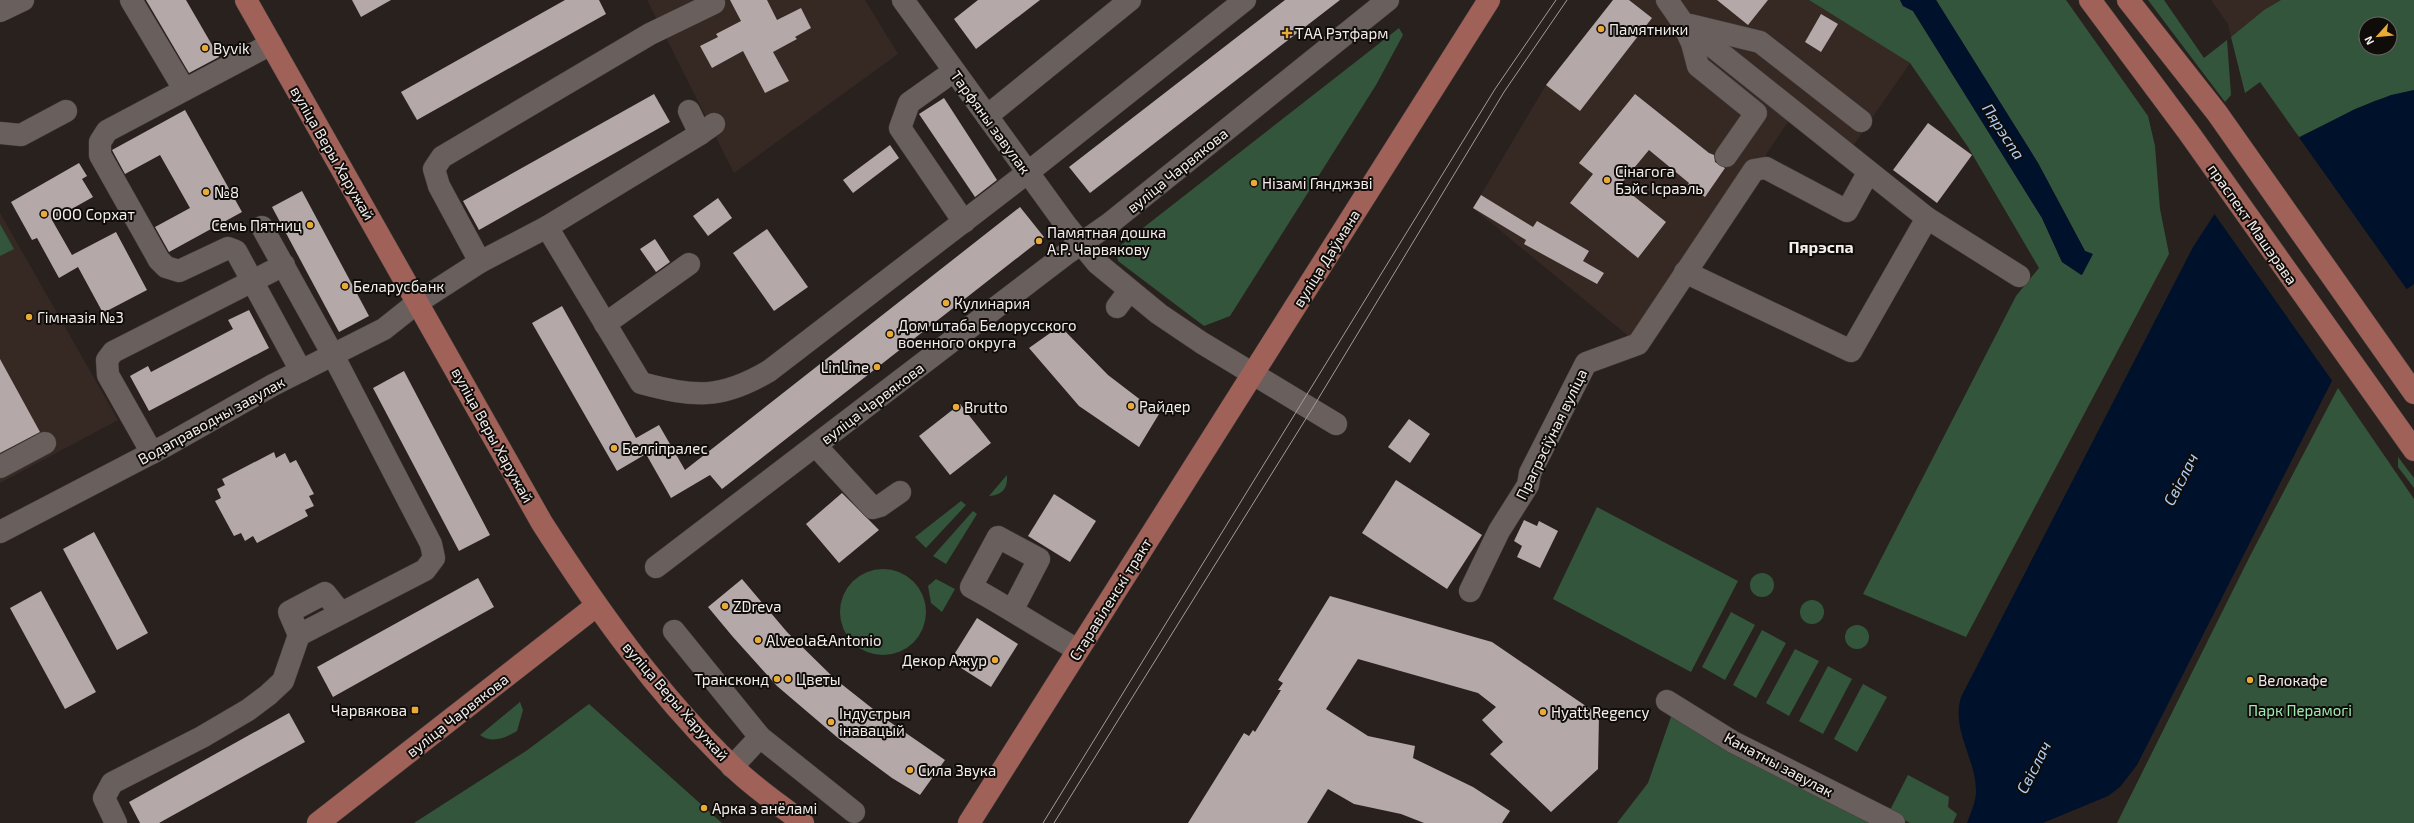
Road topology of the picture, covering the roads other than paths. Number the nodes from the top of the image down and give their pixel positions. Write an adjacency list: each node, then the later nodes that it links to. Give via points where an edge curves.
1 (23, 0): 13 (street)
2 (131, 0): 19 (street)
3 (246, 0): 17 (main road, вуліца Веры Харужай)
4 (903, 0): 18 (street, Тарфяны завулак)
5 (1130, 0): 22 (street)
6 (1246, 0): 26 (street)
7 (1388, 0): 32 (street, вуліца Чарвякова, via 1109,224)
8 (1489, 0): 43 (main road, вуліца Даўмана)
9 (1667, 0): 15 (street)
10 (2090, 0): 16 (main road, праспект Машэрава)
11 (2128, 0): 14 (main road)
12 (714, 3): 33 (street, via 650,34 442,157 434,169 439,186)
13 (0, 11)
14 (2143, 21): 16 (main road, via 2146,31 2140,40 2129,43); 44 (main road, via 2217,113)
15 (1683, 23): 23 (street, via 1760,42); 25 (street, via 1698,66 1756,114); 27 (street)
16 (2118, 39): 48 (main road, праспект Машэрава, via 2189,133)
17 (271, 44): 19 (street); 39 (main road, вуліца Веры Харужай)
18 (954, 71): 22 (street, Тарфяны завулак); 29 (street, via 909,103 900,128)
19 (184, 90): 38 (street, via 107,131 100,142 100,155 159,260 166,267 179,271 228,248 236,251)
20 (66, 111): 24 (street, via 21,135)
21 (689, 111): 30 (street, Водаправодны завулак, via 707,129)
22 (987, 116): 26 (street, Тарфяны завулак)
23 (1861, 121)
24 (0, 133)
25 (1726, 156)
26 (1028, 171): 29 (street); 32 (street, Тарфяны завулак)
27 (1868, 173): 28 (street); 36 (street, via 1847,211 1766,168 1754,170)
28 (1927, 218): 36 (street, via 1851,351); 37 (street)
29 (964, 222): 40 (street, via 769,371 744,386 713,393 686,394 641,383)
30 (546, 226): 33 (street, Водаправодны завулак); 40 (street)
31 (262, 227): 35 (street)
32 (1080, 244): 43 (street, Тарфяны завулак, via 1123,299 1159,314); 47 (street, вуліца Чарвякова)
33 (480, 262): 39 (street, Водаправодны завулак)
34 (689, 264): 40 (street)
35 (284, 265): 38 (street); 41 (street)
36 (1685, 272): 54 (street, Прагрэсіўная вуліца, via 1638,344 1586,363 1530,473 1528,485 1499,531)
37 (2019, 276)
38 (252, 280): 42 (street); 49 (street, via 113,352 107,360 108,375)
39 (418, 302): 41 (street, Водаправодны завулак, via 384,329); 55 (main road, вуліца Веры Харужай, via 542,523)
40 (605, 324)
41 (333, 355): 42 (street, Водаправодны завулак); 63 (street, via 431,544 434,558 425,570 299,635 283,681 248,710 202,737 112,783 104,798)
42 (301, 371): 49 (street, Водаправодны завулак)
43 (1252, 375): 45 (street, Тарфяны завулак, via 1291,395); 58 (main road, Старавіленскі тракт)
44 (2414, 393)
45 (1336, 424)
46 (45, 443): 50 (street)
47 (816, 446): 51 (street, via 873,508); 53 (street, вуліца Чарвякова)
48 (2414, 450)
49 (152, 453): 52 (street, Водаправодны завулак)
50 (0, 467)
51 (900, 492)
52 (0, 532)
53 (656, 567)
54 (1470, 591)
55 (596, 606): 61 (main road, вуліца Веры Харужай, via 668,697); 64 (main road, вуліца Чарвякова)
56 (1013, 610): 58 (street, via 1030,623)
57 (674, 631): 60 (street)
58 (1078, 650): 66 (main road, Старавіленскі тракт)
59 (1667, 701): 67 (street, Канатны завулак, via 1733,742)
60 (760, 737): 61 (street); 62 (street)
61 (732, 767): 65 (main road, вуліца Веры Харужай)
62 (854, 812)
63 (110, 821)
64 (318, 823)
65 (803, 823)
66 (969, 823)
67 (1894, 823)

